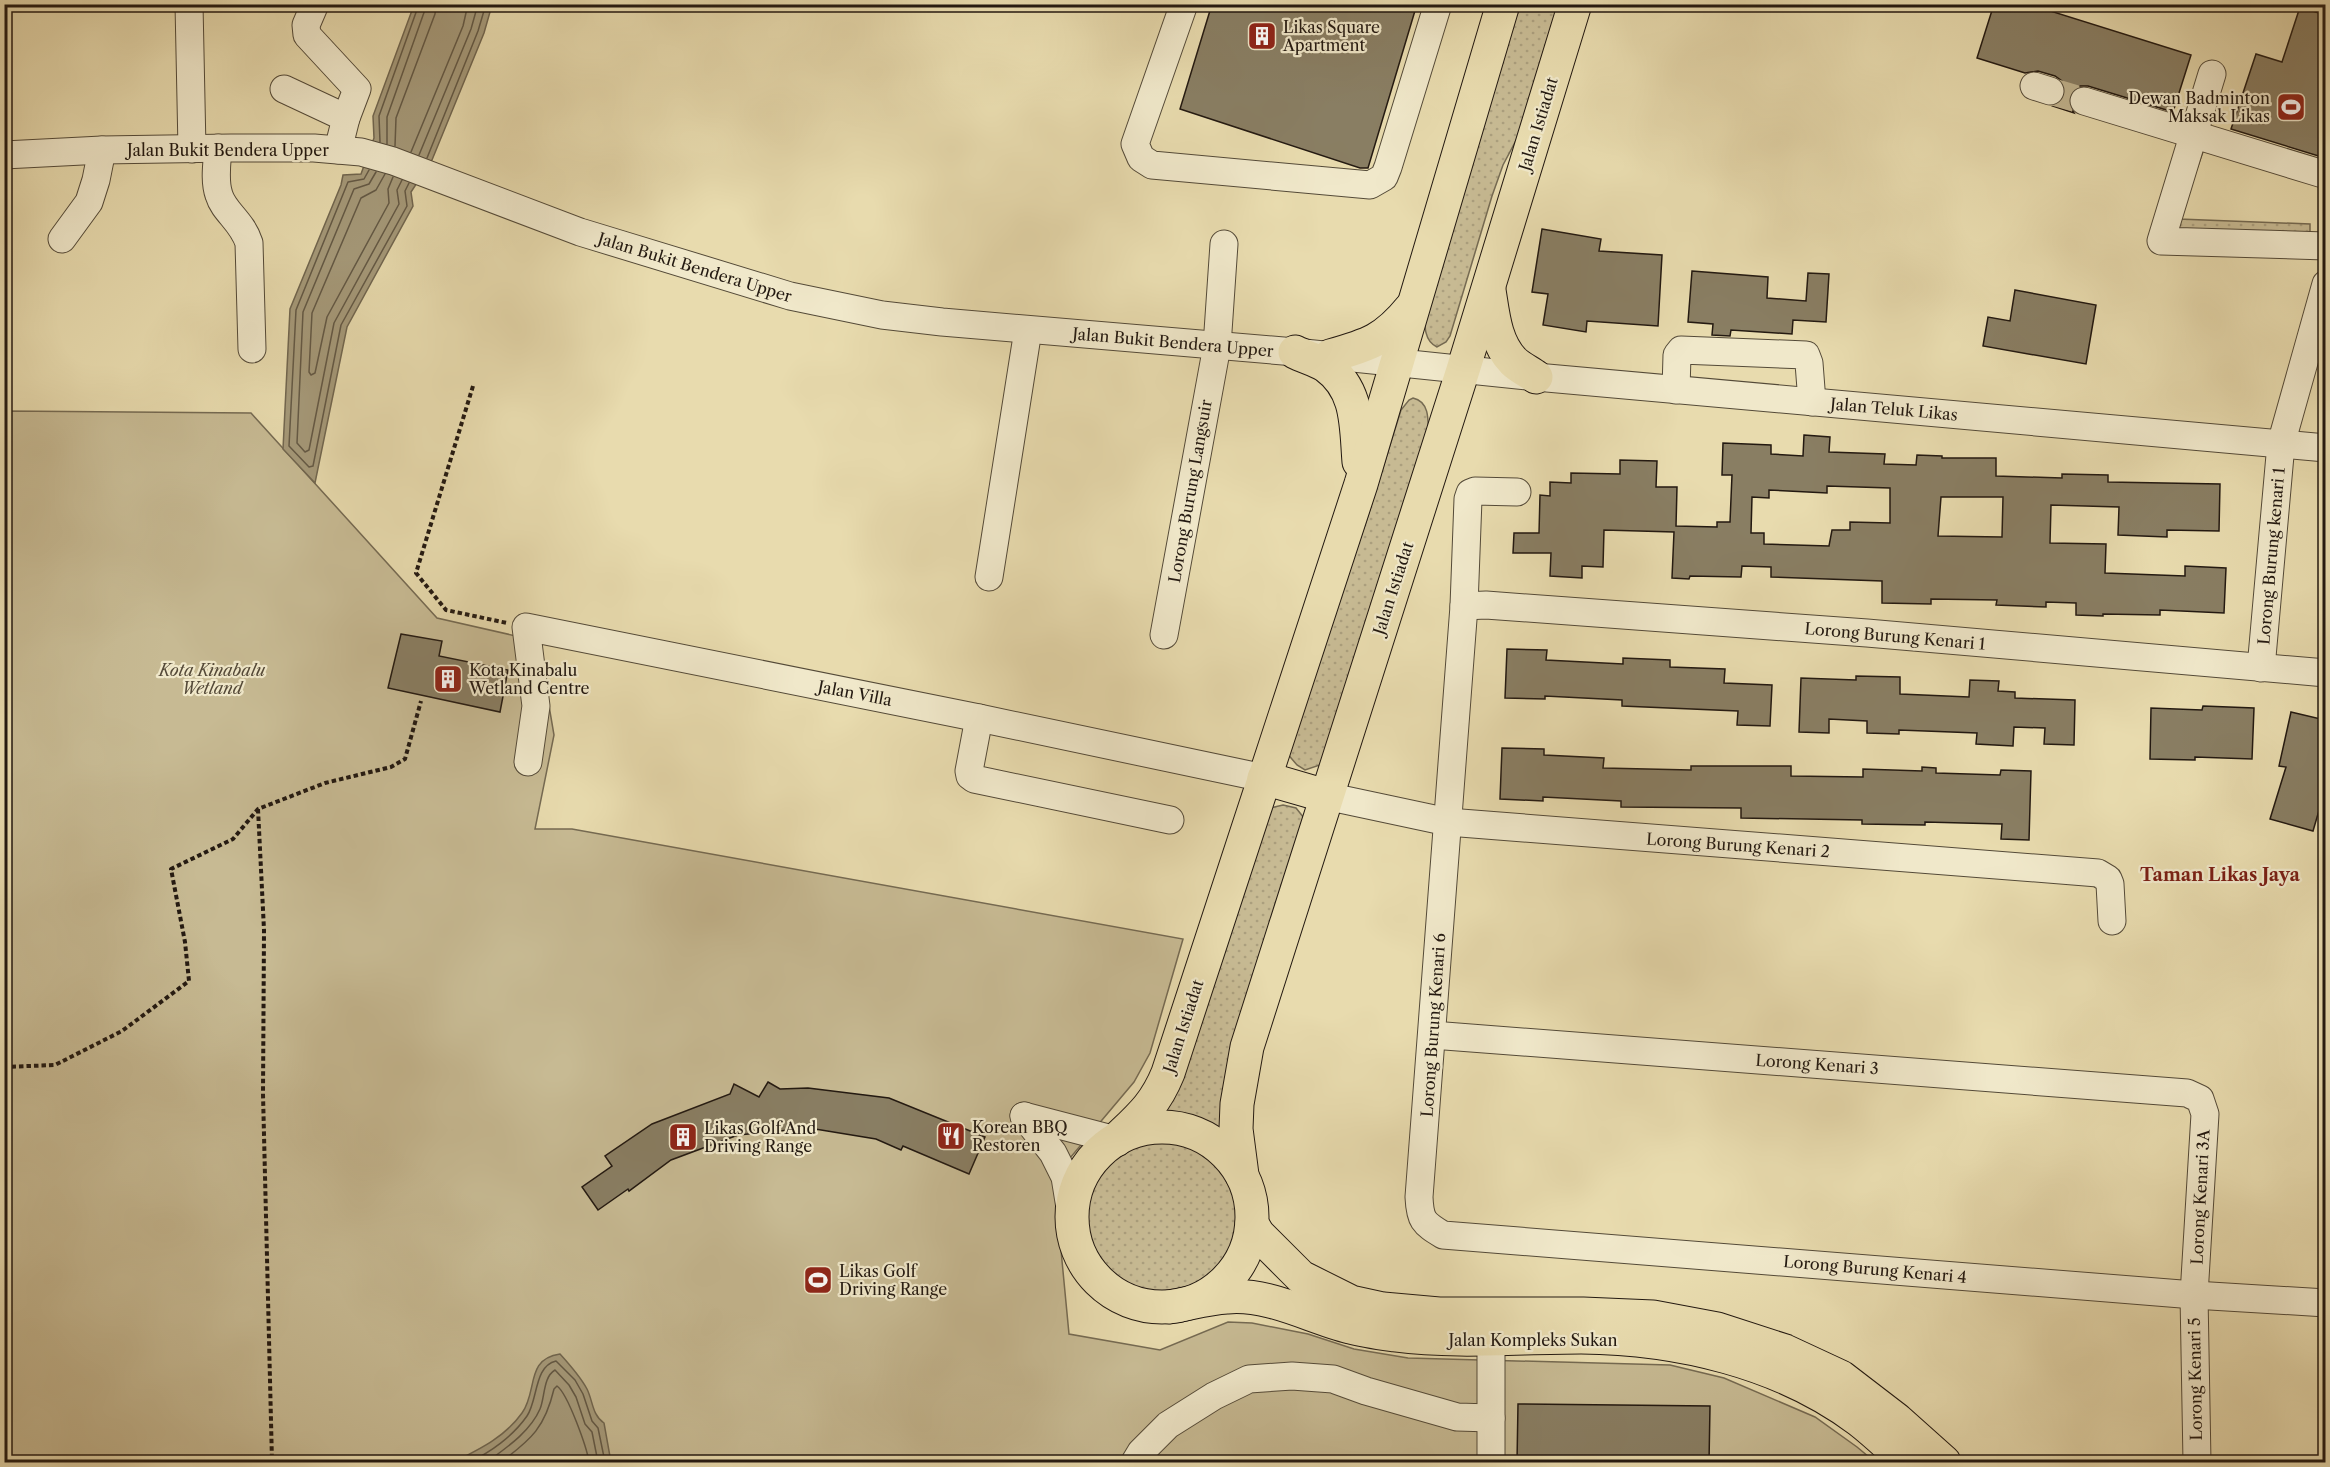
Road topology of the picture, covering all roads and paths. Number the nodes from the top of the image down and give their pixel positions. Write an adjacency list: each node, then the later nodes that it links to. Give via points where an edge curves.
1 (189, 4): 12 (street)
2 (315, 4): 10 (street, via 306,25 307,35 357,89)
3 (1184, 4): 4 (street, via 1135,144 1141,158 1152,165 1370,185 1384,177 1388,167)
4 (1438, 4)
5 (1503, 4): 22 (main road, Jalan Istiadat)
6 (1575, 4): 21 (main road, Jalan Istiadat)
7 (2212, 74): 11 (street)
8 (284, 89): 10 (street)
9 (2084, 100): 11 (street)
10 (346, 118): 14 (street)
11 (2193, 133): 16 (street); 19 (street, via 2161,241)
12 (205, 148): 13 (street, Jalan Bukit Bendera Upper); 14 (street, Jalan Bukit Bendera Upper); 25 (street, via 219,197 245,230 249,243)
13 (102, 150): 15 (street, Jalan Bukit Bendera Upper); 17 (street, via 89,202)
14 (350, 151): 23 (street, Jalan Bukit Bendera Upper, via 580,232 790,296 862,312)
15 (4, 155)
16 (2325, 175)
17 (62, 239)
18 (1224, 244): 24 (street, Lorong Burung Langsuir)
19 (2325, 246)
20 (2325, 285): 34 (street, Lorong Burung kenari 1)
21 (1488, 286): 29 (main road, Jalan Istiadat); 30 (main road, via 1496,333 1502,345 1513,361)
22 (1414, 304): 27 (main road, via 1395,328 1365,346); 28 (main road, Jalan Istiadat)
23 (1028, 330): 24 (street, Jalan Bukit Bendera Upper); 38 (street)
24 (1217, 346): 26 (street, Jalan Bukit Bendera Upper); 41 (street, Lorong Burung Langsuir)
25 (252, 349)
26 (1295, 352): 27 (street, Jalan Bukit Bendera Upper); 36 (main road, via 1326,366 1353,403)
27 (1330, 356): 28 (street, Jalan Bukit Bendera Upper)
28 (1396, 363): 29 (street, Jalan Bukit Bendera Upper); 36 (main road, Jalan Istiadat)
29 (1463, 370): 30 (street, Jalan Teluk Likas); 48 (main road, Jalan Istiadat)
30 (1536, 377): 32 (street, Jalan Teluk Likas)
31 (473, 386): 40 (path, via 416,573 446,610)
32 (1676, 390): 33 (street, Jalan Teluk Likas); 33 (street, via 1677,355 1681,350 1796,354 1806,355 1809,363)
33 (1812, 402): 34 (street, Jalan Teluk Likas)
34 (2281, 444): 35 (street, Jalan Teluk Likas); 42 (street, Lorong Burung kenari 1)
35 (2325, 448)
36 (1361, 484): 47 (main road, Jalan Istiadat)
37 (1517, 492): 39 (street, Lorong Burung Kenari 6, via 1481,490 1470,494)
38 (989, 577)
39 (1464, 606): 42 (street, Lorong Burung Kenari 1, via 1867,633); 51 (street, Lorong Burung Kenari 6)
40 (526, 627): 45 (street, Jalan Villa); 46 (street, via 536,706)
41 (1164, 635)
42 (2261, 668): 43 (street, Lorong Burung Kenari 1)
43 (2325, 673)
44 (421, 701): 49 (path, via 405,759 391,767 325,783)
45 (979, 717): 47 (street, Jalan Villa); 50 (street, via 969,771 974,779)
46 (528, 762)
47 (1264, 778): 48 (main road); 56 (main road, Jalan Istiadat, via 1168,1073 1159,1095)
48 (1326, 796): 51 (street, Lorong Burung Kenari 2); 57 (main road, Jalan Istiadat, via 1240,1077 1236,1129)
49 (258, 809): 54 (path, via 233,839 171,869 189,981 122,1031 55,1065); 66 (path, via 264,930 263,1094)
50 (1170, 820)
51 (1448, 822): 52 (street, Lorong Burung Kenari 2, via 2098,873 2108,879); 53 (street, Lorong Burung Kenari 6)
52 (2112, 921)
53 (1432, 1035): 55 (street, Lorong Kenari 3, via 2187,1093); 60 (street, Lorong Burung Kenari 6, via 1419,1197 1420,1217)
54 (4, 1067)
55 (2200, 1099): 61 (street, Lorong Kenari 3A, via 2205,1114)
56 (1116, 1140): 57 (main road, via 1143,1130 1172,1128 1200,1136 1224,1152); 58 (main road, via 1093,1159 1077,1185); 58 (street, via 1024,1116 1053,1153 1065,1177)
57 (1242, 1175): 59 (main road, via 1252,1207)
58 (1071, 1214): 63 (main road, via 1076,1245 1089,1271 1111,1292 1138,1305)
59 (1252, 1224): 63 (main road, via 1245,1255 1226,1281 1200,1299); 70 (main road, Jalan Kompleks Sukan, via 1301,1277 1351,1302 1439,1314 1653,1317 1717,1329 1785,1351 1841,1377)
60 (1427, 1225): 61 (street, Lorong Burung Kenari 4, via 1443,1235)
61 (2194, 1295): 62 (street, Lorong Burung Kenari 4); 71 (street, Lorong Kenari 5)
62 (2325, 1303)
63 (1169, 1308): 64 (main road, Jalan Kompleks Sukan, via 1228,1296 1252,1298 1350,1328 1439,1339)
64 (1491, 1340): 65 (street); 69 (main road, Jalan Kompleks Sukan, via 1582,1337 1649,1342 1725,1355 1783,1377 1826,1400 1858,1420)
65 (1491, 1418): 67 (street, via 1457,1417 1333,1379 1249,1379 1168,1425); 68 (street)
66 (272, 1462)
67 (1135, 1462)
68 (1491, 1462)
69 (1907, 1462)
70 (1944, 1462)
71 (2197, 1462)

